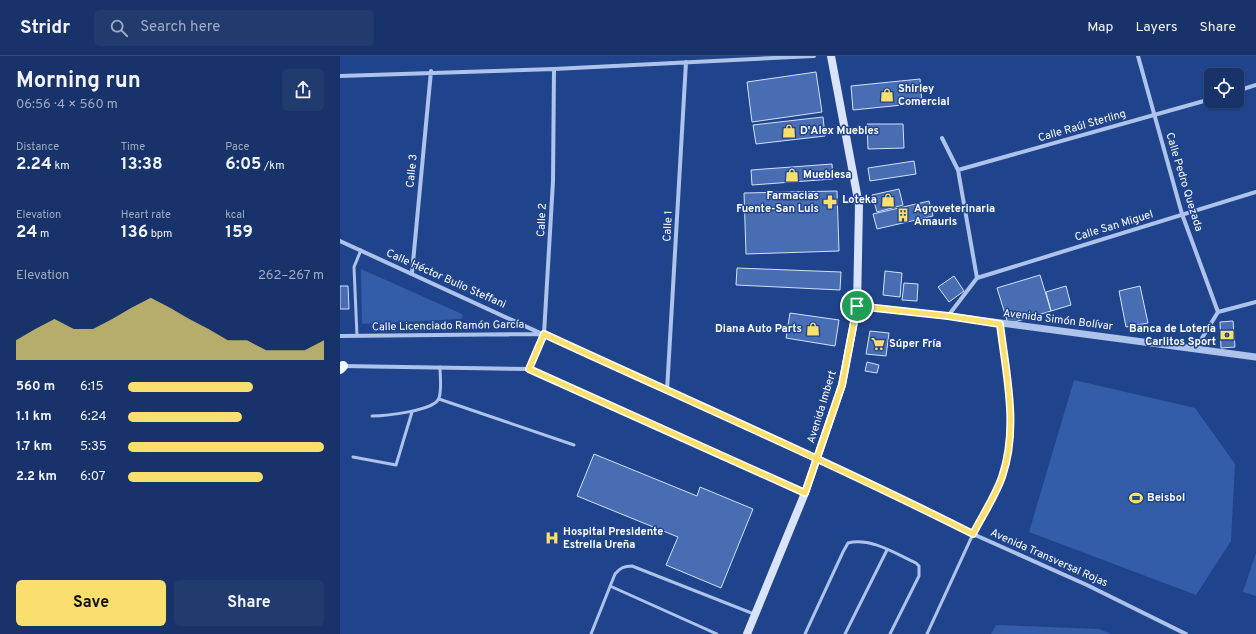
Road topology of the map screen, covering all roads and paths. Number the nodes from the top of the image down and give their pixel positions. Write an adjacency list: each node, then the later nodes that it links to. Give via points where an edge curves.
1 (814, 56): 4 (street)
2 (831, 56): 21 (main road, Avenida Imbert, via 860,205)
3 (1138, 56): 11 (street, Calle Pedro Quezada)
4 (686, 62): 5 (street); 33 (street, Calle 1)
5 (554, 69): 6 (street); 25 (street, Calle 2, via 553,181)
6 (431, 71): 7 (street); 18 (street, Calle 3)
7 (340, 76)
8 (1256, 86): 9 (street)
9 (1244, 89)
10 (1204, 101): 11 (street, Calle Raúl Sterling)
11 (1155, 115): 13 (street, Calle Raúl Sterling); 15 (street, Calle Pedro Quezada)
12 (942, 138): 13 (street)
13 (958, 170): 19 (street)
14 (1256, 192): 15 (street, Calle San Miguel)
15 (1182, 214): 19 (street, Calle San Miguel); 22 (street, Calle Pedro Quezada)
16 (340, 241): 17 (street, Calle Héctor Bullo Steffani)
17 (361, 250): 18 (street, Calle Héctor Bullo Steffani); 27 (lane, via 354,267)
18 (412, 273): 25 (street, Calle Héctor Bullo Steffani)
19 (977, 278): 23 (street)
20 (1256, 302): 22 (street)
21 (857, 306): 23 (street, Avenida Simón Bolívar); 39 (main road, Avenida Imbert, via 842,385)
22 (1218, 312): 28 (street)
23 (948, 316): 24 (street, Avenida Simón Bolívar)
24 (1000, 324): 28 (street, Avenida Simón Bolívar); 41 (street, via 1011,440 1002,478)
25 (544, 334): 27 (street, Calle Licenciado Ramón García); 32 (street, Calle 2); 33 (street, Calle Licenciado Ramón García)
26 (340, 336): 27 (street, Calle Licenciado Ramón García)
27 (357, 336)
28 (1196, 348): 29 (street, Avenida Simón Bolívar)
29 (1256, 356)
30 (341, 367): 31 (street)
31 (440, 367): 32 (street); 34 (lane)
32 (529, 369): 40 (street)
33 (667, 391): 39 (street, Calle Licenciado Ramón García)
34 (439, 399): 35 (lane, via 436,403); 37 (lane)
35 (412, 412): 36 (lane); 38 (lane, via 396,465)
36 (372, 416)
37 (574, 445)
38 (353, 458)
39 (816, 460): 40 (main road, Avenida Imbert); 41 (street, Avenida Transversal Rojas, via 883,489)
40 (805, 493): 44 (main road, Avenida Imbert)
41 (973, 534): 51 (lane); 52 (street, Avenida Transversal Rojas, via 1087,585)
42 (886, 550): 48 (lane, via 858,541 848,543); 49 (lane); 50 (lane, via 916,563 920,571)
43 (610, 586): 44 (lane, via 620,569 632,566); 45 (lane); 46 (lane)
44 (755, 615): 47 (main road, Avenida Imbert)
45 (591, 634)
46 (717, 634)
47 (747, 634)
48 (805, 634)
49 (845, 634)
50 (890, 634)
51 (927, 634)
52 (1186, 634)

